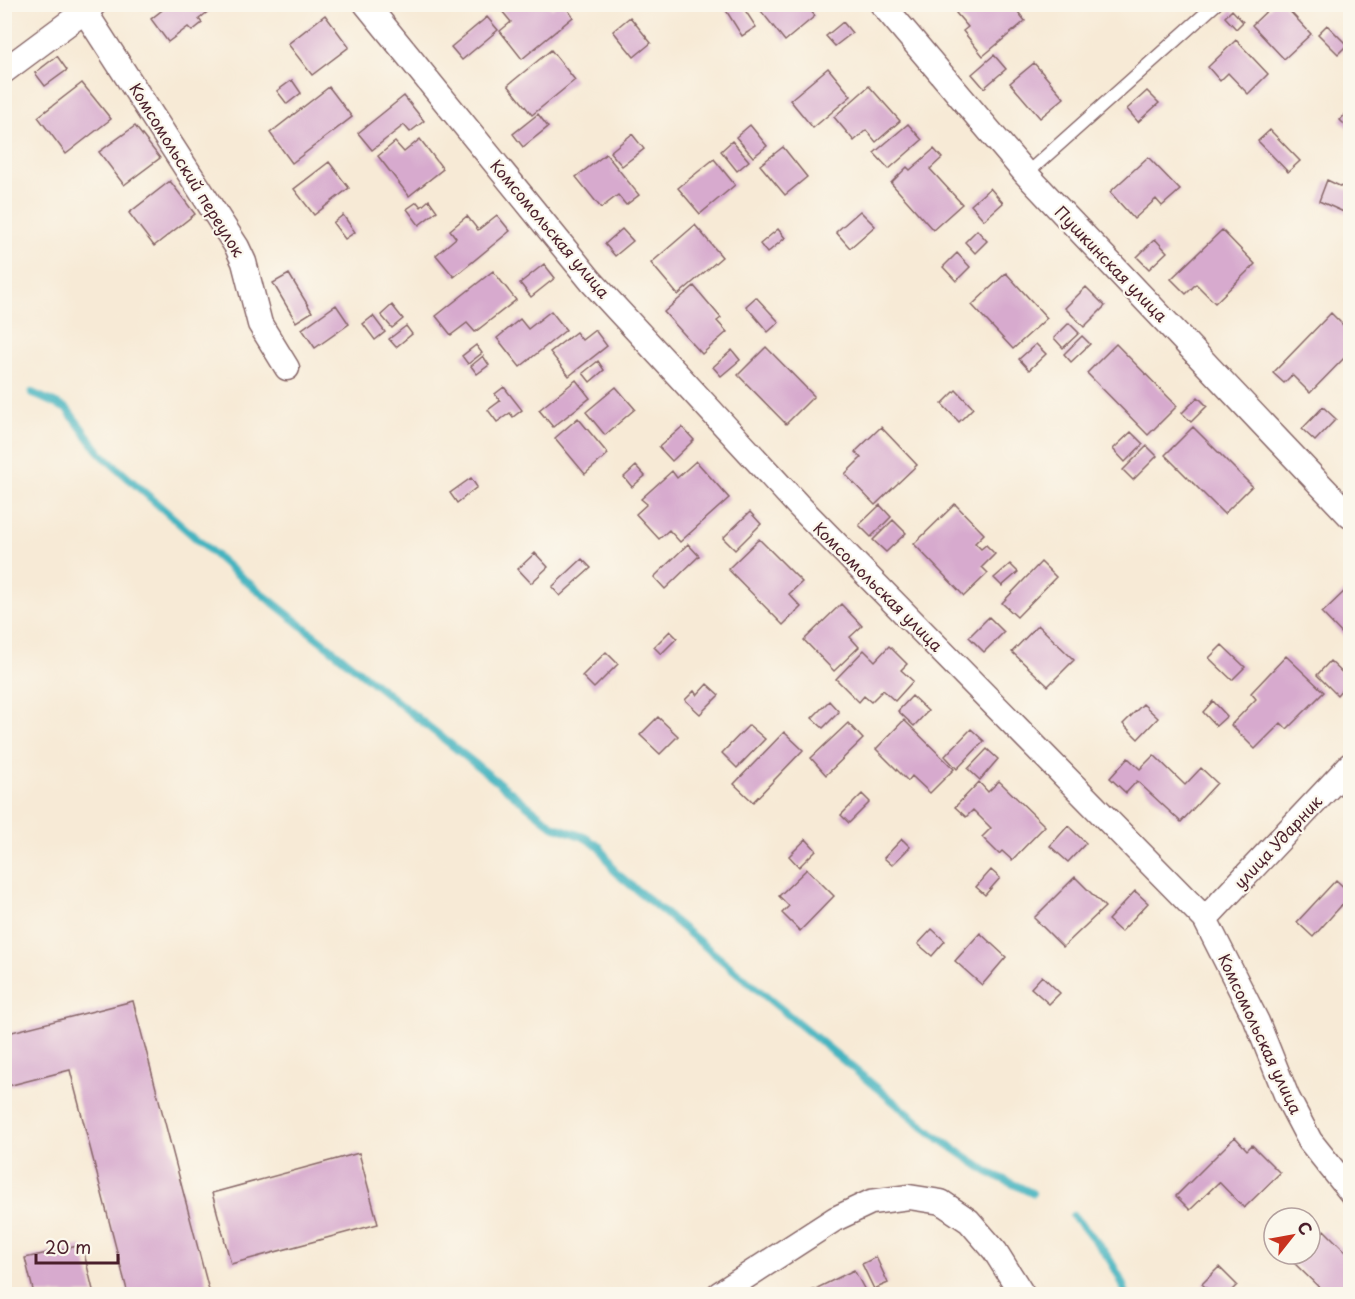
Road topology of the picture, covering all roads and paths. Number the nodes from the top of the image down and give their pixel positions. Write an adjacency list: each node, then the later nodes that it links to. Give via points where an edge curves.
1 (366, 4): 10 (street, Комсомольская улица, via 599,289 798,505)
2 (882, 4): 6 (street, Пушкинская улица)
3 (1215, 4): 6 (lane)
4 (87, 7): 5 (street, Комсомольский переулок); 7 (street, Комсомольский переулок, via 237,247 260,324)
5 (4, 71)
6 (1026, 174): 8 (street, Пушкинская улица)
7 (287, 368)
8 (1350, 516)
9 (1350, 765): 10 (street, улица Ударник)
10 (1205, 919): 11 (street, Комсомольская улица, via 1257,1022 1291,1106 1310,1141)
11 (1350, 1191)
12 (719, 1294): 13 (street, via 835,1219 872,1202 909,1197 941,1202 969,1221 995,1251)
13 (1022, 1294)

